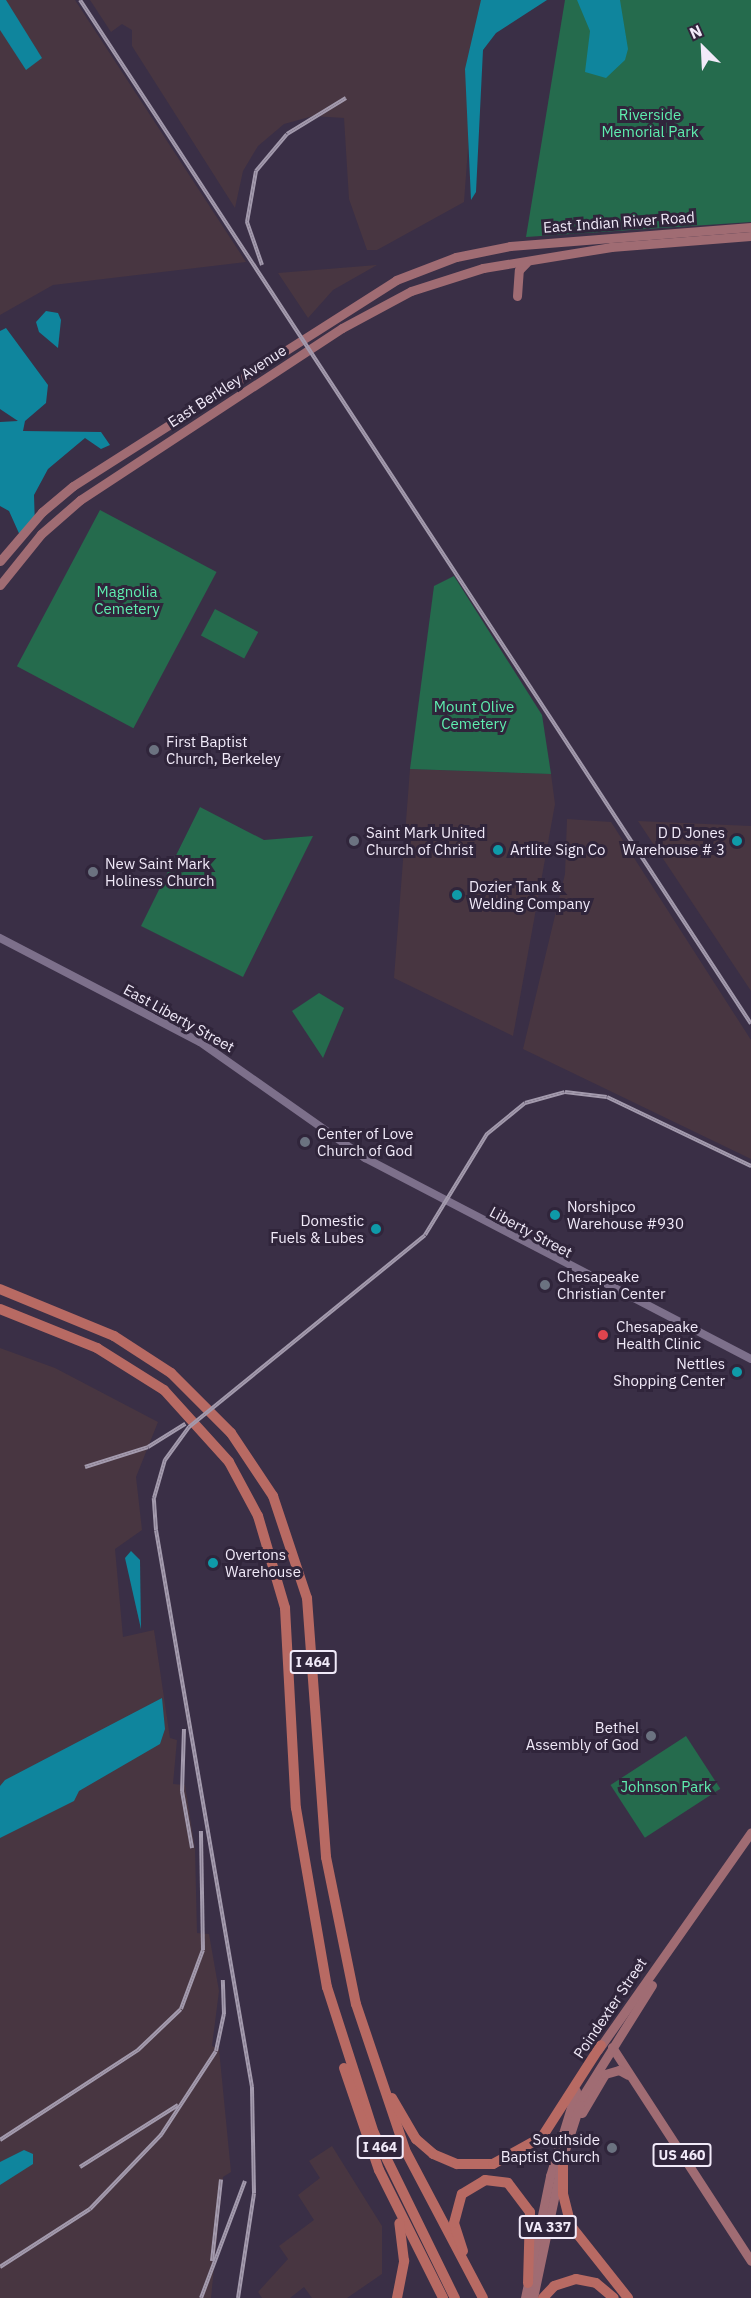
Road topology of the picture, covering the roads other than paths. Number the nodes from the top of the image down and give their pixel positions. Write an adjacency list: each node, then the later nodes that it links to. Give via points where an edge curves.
1 (751, 227): 3 (main road, East Indian River Road)
2 (751, 236): 4 (main road, East Indian River Road, via 611,247)
3 (489, 249): 7 (main road, East Berkley Avenue, via 396,280 335,315 73,486)
4 (527, 262): 5 (main road, East Indian River Road); 6 (main road, via 519,270)
5 (503, 265): 8 (main road, East Berkley Avenue, via 421,286 342,328 80,500 41,534)
6 (517, 296)
7 (3, 557)
8 (2, 583)
9 (0, 938): 10 (main road, East Liberty Street, via 200,1042)
10 (365, 1158): 13 (main road, Liberty Street)
11 (0, 1289): 19 (highway, I 464, via 136,1348 187,1386 241,1444 282,1516 307,1598 326,1857 345,1958)
12 (0, 1309): 16 (highway, I 464, via 89,1344 137,1372 186,1410 229,1462 258,1516 279,1576 299,1832)
13 (751, 1359)
14 (751, 1832): 15 (main road, Poindexter Street)
15 (673, 1947): 17 (main road, Poindexter Street); 18 (main road, Poindexter Street)
16 (327, 1987): 22 (highway, via 352,2099); 27 (highway, I 464, via 374,2133)
17 (604, 2042): 18 (main road, US 460); 19 (highway, via 542,2137 507,2160 473,2166 441,2159 416,2139); 24 (main road, Poindexter Street / VA 337, via 561,2132)
18 (613, 2049): 20 (main road, US 460); 21 (main road, Poindexter Street / VA 337, via 582,2097)
19 (371, 2054): 28 (highway, I 464, via 416,2175)
20 (630, 2076): 21 (main road, via 614,2070 600,2078); 23 (main road, US 460)
21 (563, 2156): 30 (main road, Poindexter Street / VA 337); 33 (highway, via 563,2194 571,2226)
22 (379, 2169): 25 (highway, via 403,2241); 26 (highway)
23 (751, 2261)
24 (528, 2283): 28 (highway, via 532,2238 527,2204 508,2183 481,2181 459,2199 454,2223); 29 (main road, Poindexter Street / VA 337)
25 (398, 2298)
26 (443, 2298)
27 (455, 2298)
28 (483, 2298)
29 (525, 2298)
30 (533, 2298)
31 (543, 2298): 32 (highway, via 555,2286 576,2279 596,2283)
32 (614, 2298)
33 (628, 2298)

